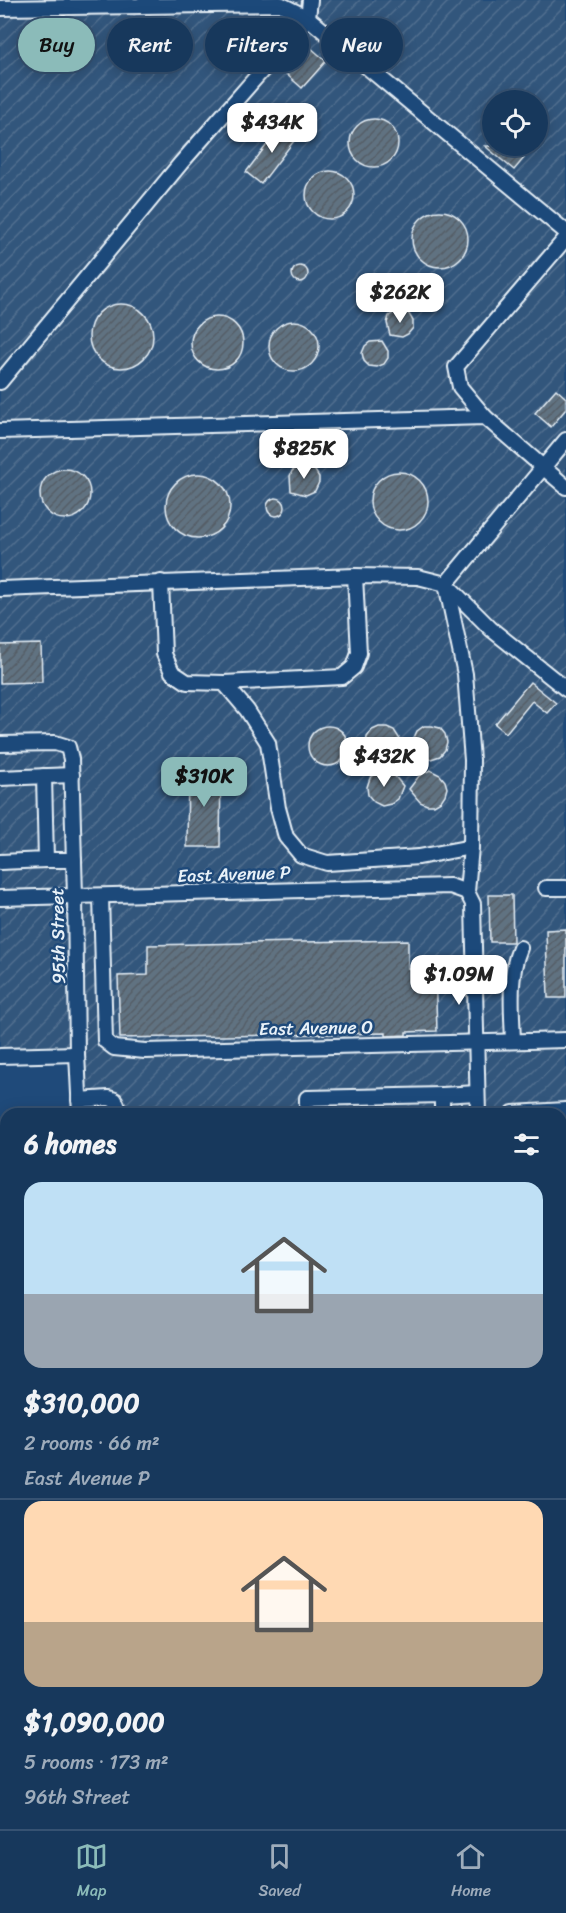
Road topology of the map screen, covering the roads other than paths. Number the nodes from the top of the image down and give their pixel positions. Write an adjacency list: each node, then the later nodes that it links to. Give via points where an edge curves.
1 (310, 0): 3 (street)
2 (4, 5): 3 (street, via 280,4)
3 (308, 18)
4 (309, 19): 6 (street)
5 (261, 72): 8 (street)
6 (566, 232)
7 (566, 238): 9 (street, via 456,367 460,387)
8 (0, 382)
9 (485, 417): 10 (street); 12 (street)
10 (0, 431)
11 (566, 441): 12 (street)
12 (543, 468): 13 (street); 16 (street)
13 (566, 487)
14 (355, 576): 15 (street); 16 (street, via 418,577); 18 (street, via 359,653 354,667 342,677)
15 (161, 582): 17 (street); 18 (street, via 164,654 172,672 187,682)
16 (446, 584): 19 (street, via 491,629); 24 (street, via 465,674 472,760)
17 (0, 589)
18 (224, 683): 24 (street, via 268,743 286,837 301,855 327,862 418,857)
19 (566, 689)
20 (0, 744): 21 (street, 95th Street, via 55,742 68,747)
21 (72, 775): 22 (street); 26 (street, 95th Street)
22 (44, 776): 23 (street); 25 (street)
23 (0, 778)
24 (471, 847): 30 (street)
25 (46, 860): 26 (street); 27 (street)
26 (74, 860): 31 (street, 95th Street)
27 (0, 862)
28 (546, 888): 29 (street)
29 (566, 888)
30 (467, 892): 32 (street, East Avenue P, via 450,886); 39 (street, via 473,904)
31 (75, 896): 32 (street, East Avenue P); 33 (street, East Avenue P); 35 (street, 95th Street)
32 (101, 896): 36 (street)
33 (0, 898)
34 (520, 948): 38 (street, via 514,963)
35 (77, 1011): 36 (street); 40 (street, 95th Street)
36 (104, 1011): 39 (street, East Avenue O, via 105,1041 114,1048 145,1051)
37 (566, 1040): 38 (street, East Avenue O)
38 (513, 1041): 39 (street, East Avenue O)
39 (476, 1042): 42 (street)
40 (77, 1054): 41 (street); 44 (street, 95th Street)
41 (0, 1056)
42 (477, 1093): 43 (street); 49 (street)
43 (442, 1095): 47 (street, via 307,1098); 48 (street)
44 (79, 1100): 45 (street, 95th Street); 46 (street, via 109,1098)
45 (80, 1108)
46 (118, 1108)
47 (307, 1108)
48 (442, 1108)
49 (478, 1108)

